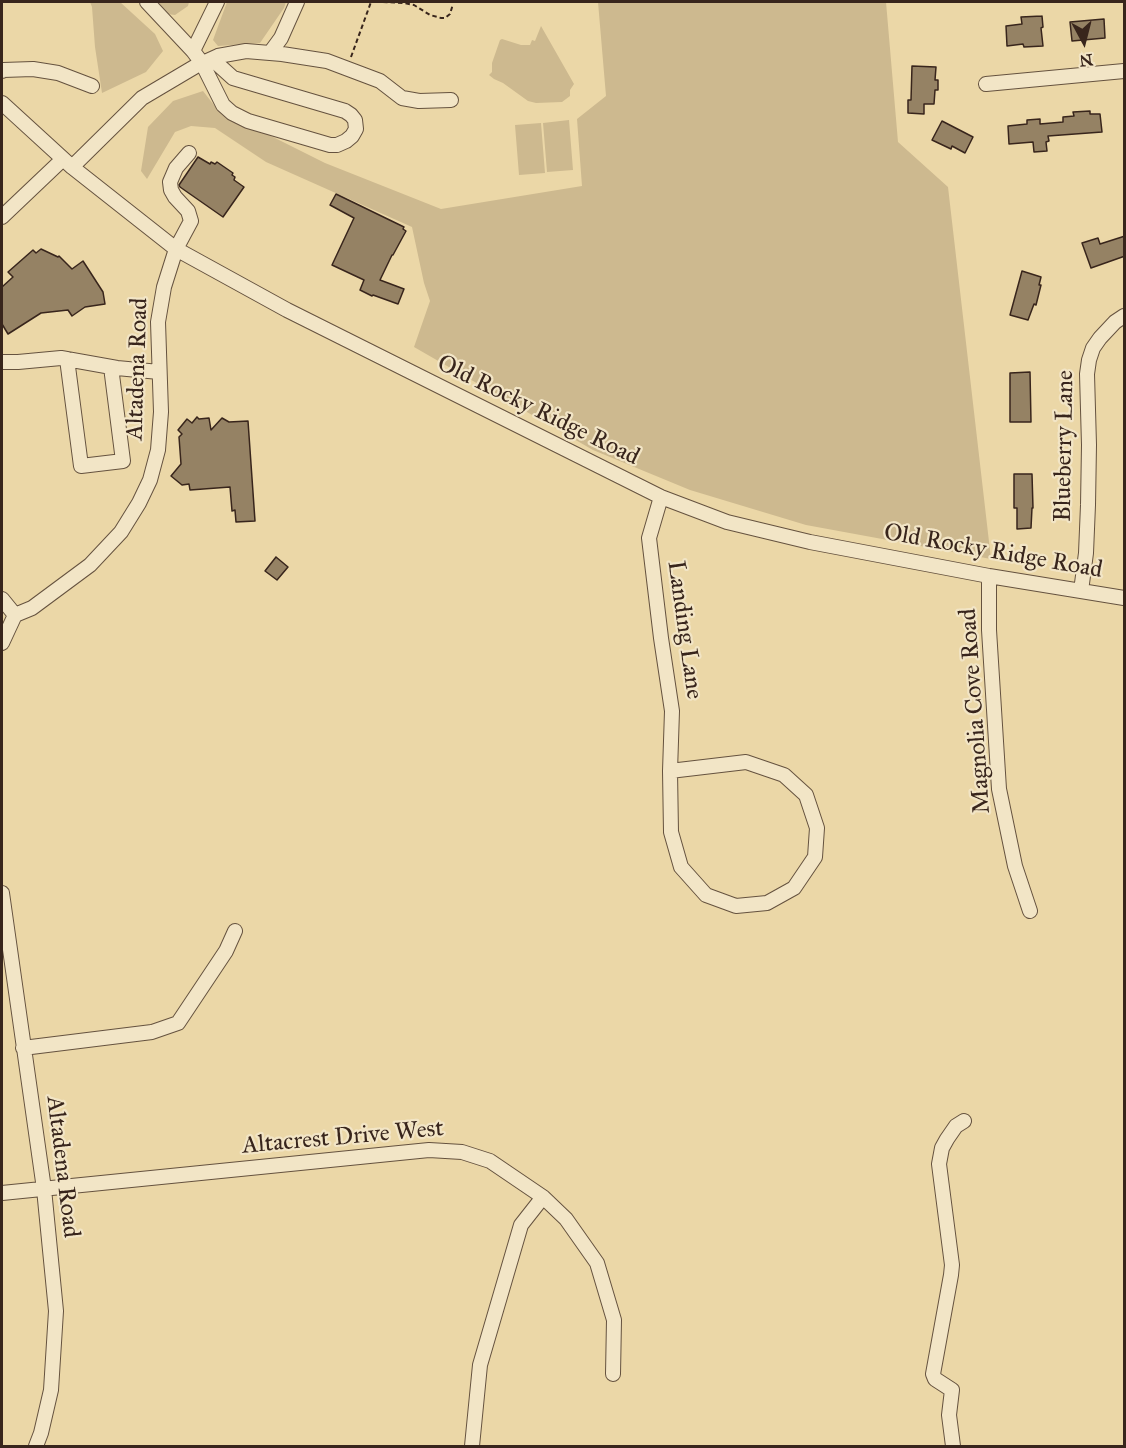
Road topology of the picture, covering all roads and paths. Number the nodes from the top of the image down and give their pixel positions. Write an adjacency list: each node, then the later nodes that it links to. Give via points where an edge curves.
1 (147, 2): 7 (street)
2 (217, 2): 7 (street)
3 (297, 2): 8 (street)
4 (371, 2): 10 (path)
5 (383, 2): 6 (path, via 414,5 441,18 450,14)
6 (453, 4)
7 (193, 51): 9 (street)
8 (270, 53): 9 (street, via 246,51); 10 (street, via 327,61)
9 (207, 61): 9 (street, via 232,78 345,111 355,120 356,129 346,141 330,145 248,121 223,105); 18 (street, via 142,98)
10 (347, 68): 15 (street, via 380,81 402,98)
11 (2, 71): 14 (street, via 33,69 58,73)
12 (1125, 71): 13 (street)
13 (986, 84)
14 (92, 86)
15 (451, 100)
16 (2, 103): 18 (street, Old Rocky Ridge Road)
17 (189, 153): 20 (street, Altadena Road, via 170,182 191,221)
18 (67, 163): 19 (street); 20 (street, Old Rocky Ridge Road)
19 (2, 218)
20 (176, 249): 25 (street, Altadena Road, via 158,322); 26 (street, Old Rocky Ridge Road, via 287,310)
21 (1125, 316): 28 (street, Blueberry Lane, via 1093,348 1086,374 1088,505)
22 (67, 359): 23 (street); 24 (street); 24 (street, via 81,466 123,461)
23 (2, 362)
24 (111, 367): 25 (street)
25 (159, 372): 31 (street, Altadena Road, via 158,450 140,503 121,532 90,565 32,608)
26 (661, 497): 27 (street, Old Rocky Ridge Road, via 754,529); 33 (street, Landing Lane, via 649,538 672,711)
27 (990, 576): 28 (street, Old Rocky Ridge Road); 35 (street, Magnolia Cove Road, via 989,630 999,789)
28 (1081, 591): 29 (street, Old Rocky Ridge Road)
29 (1125, 598)
30 (2, 599): 31 (street)
31 (15, 615): 32 (street)
32 (2, 643)
33 (670, 771): 33 (street, Landing Lane, via 746,762 784,775 806,795 817,828 815,856 794,888 766,903 736,906 706,895 681,867 671,832)
34 (2, 893): 37 (street, Altadena Road)
35 (1030, 911)
36 (235, 931): 37 (street, via 178,1023 152,1032)
37 (23, 1048): 39 (street, Altadena Road)
38 (964, 1121): 45 (street, via 946,1139 939,1164 952,1265 933,1374 952,1390 949,1415)
39 (44, 1189): 40 (street, Altacrest Drive West); 41 (street, Altacrest Drive West, via 429,1150 462,1152 490,1161); 43 (street, Altadena Road, via 56,1311 51,1390)
40 (2, 1193)
41 (543, 1197): 42 (street, Altacrest Drive West, via 566,1219 597,1263 614,1320); 44 (street, via 521,1225 480,1365)
42 (613, 1374)
43 (36, 1446)
44 (472, 1446)
45 (953, 1446)

